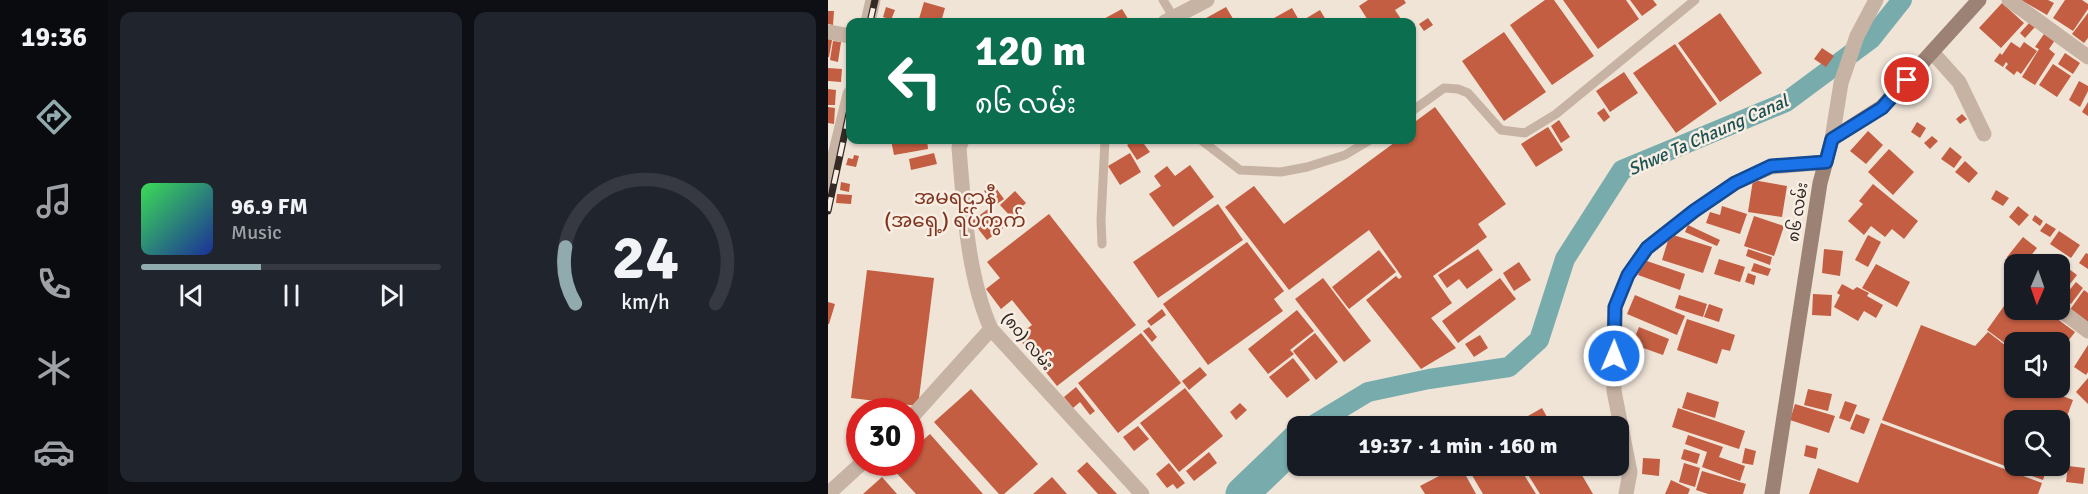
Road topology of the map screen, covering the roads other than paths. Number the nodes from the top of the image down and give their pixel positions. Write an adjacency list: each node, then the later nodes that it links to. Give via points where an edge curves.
1 (873, 0): 8 (street)
2 (1164, 0): 9 (lane)
3 (1207, 0): 10 (street)
4 (1695, 0): 15 (lane, via 1556,114 1525,134 1501,130 1468,93 1458,89 1444,88)
5 (1876, 0): 18 (street, via 1857,36 1841,83)
6 (1979, 0): 13 (street)
7 (2009, 0): 14 (street)
8 (869, 18)
9 (1168, 18)
10 (1173, 18)
11 (828, 32): 12 (street)
12 (846, 35)
13 (1932, 52): 17 (street, via 1959,82); 18 (street, via 1882,108)
14 (2088, 57)
15 (1416, 108)
16 (846, 110): 24 (street)
17 (1984, 134)
18 (1832, 139): 23 (street, ၈၆ လမ်း)
19 (960, 144): 27 (street, (၈၀) လမ်း, via 965,222 979,296)
20 (1105, 144): 25 (lane)
21 (1206, 144): 22 (lane, via 1240,170 1281,172 1345,155)
22 (1363, 144)
23 (1826, 162): 33 (street, via 1771,166 1735,183 1647,248 1628,275 1615,307 1614,356 1614,391 1630,472); 34 (street, ၈၆ လမ်း)
24 (828, 184)
25 (1102, 244)
26 (2070, 317): 28 (street)
27 (991, 329): 29 (street); 32 (street, (၈၀) လမ်း)
28 (2088, 331)
29 (924, 403)
30 (848, 476): 31 (street)
31 (828, 494)
32 (1142, 494)
33 (1626, 494)
34 (1772, 494)

